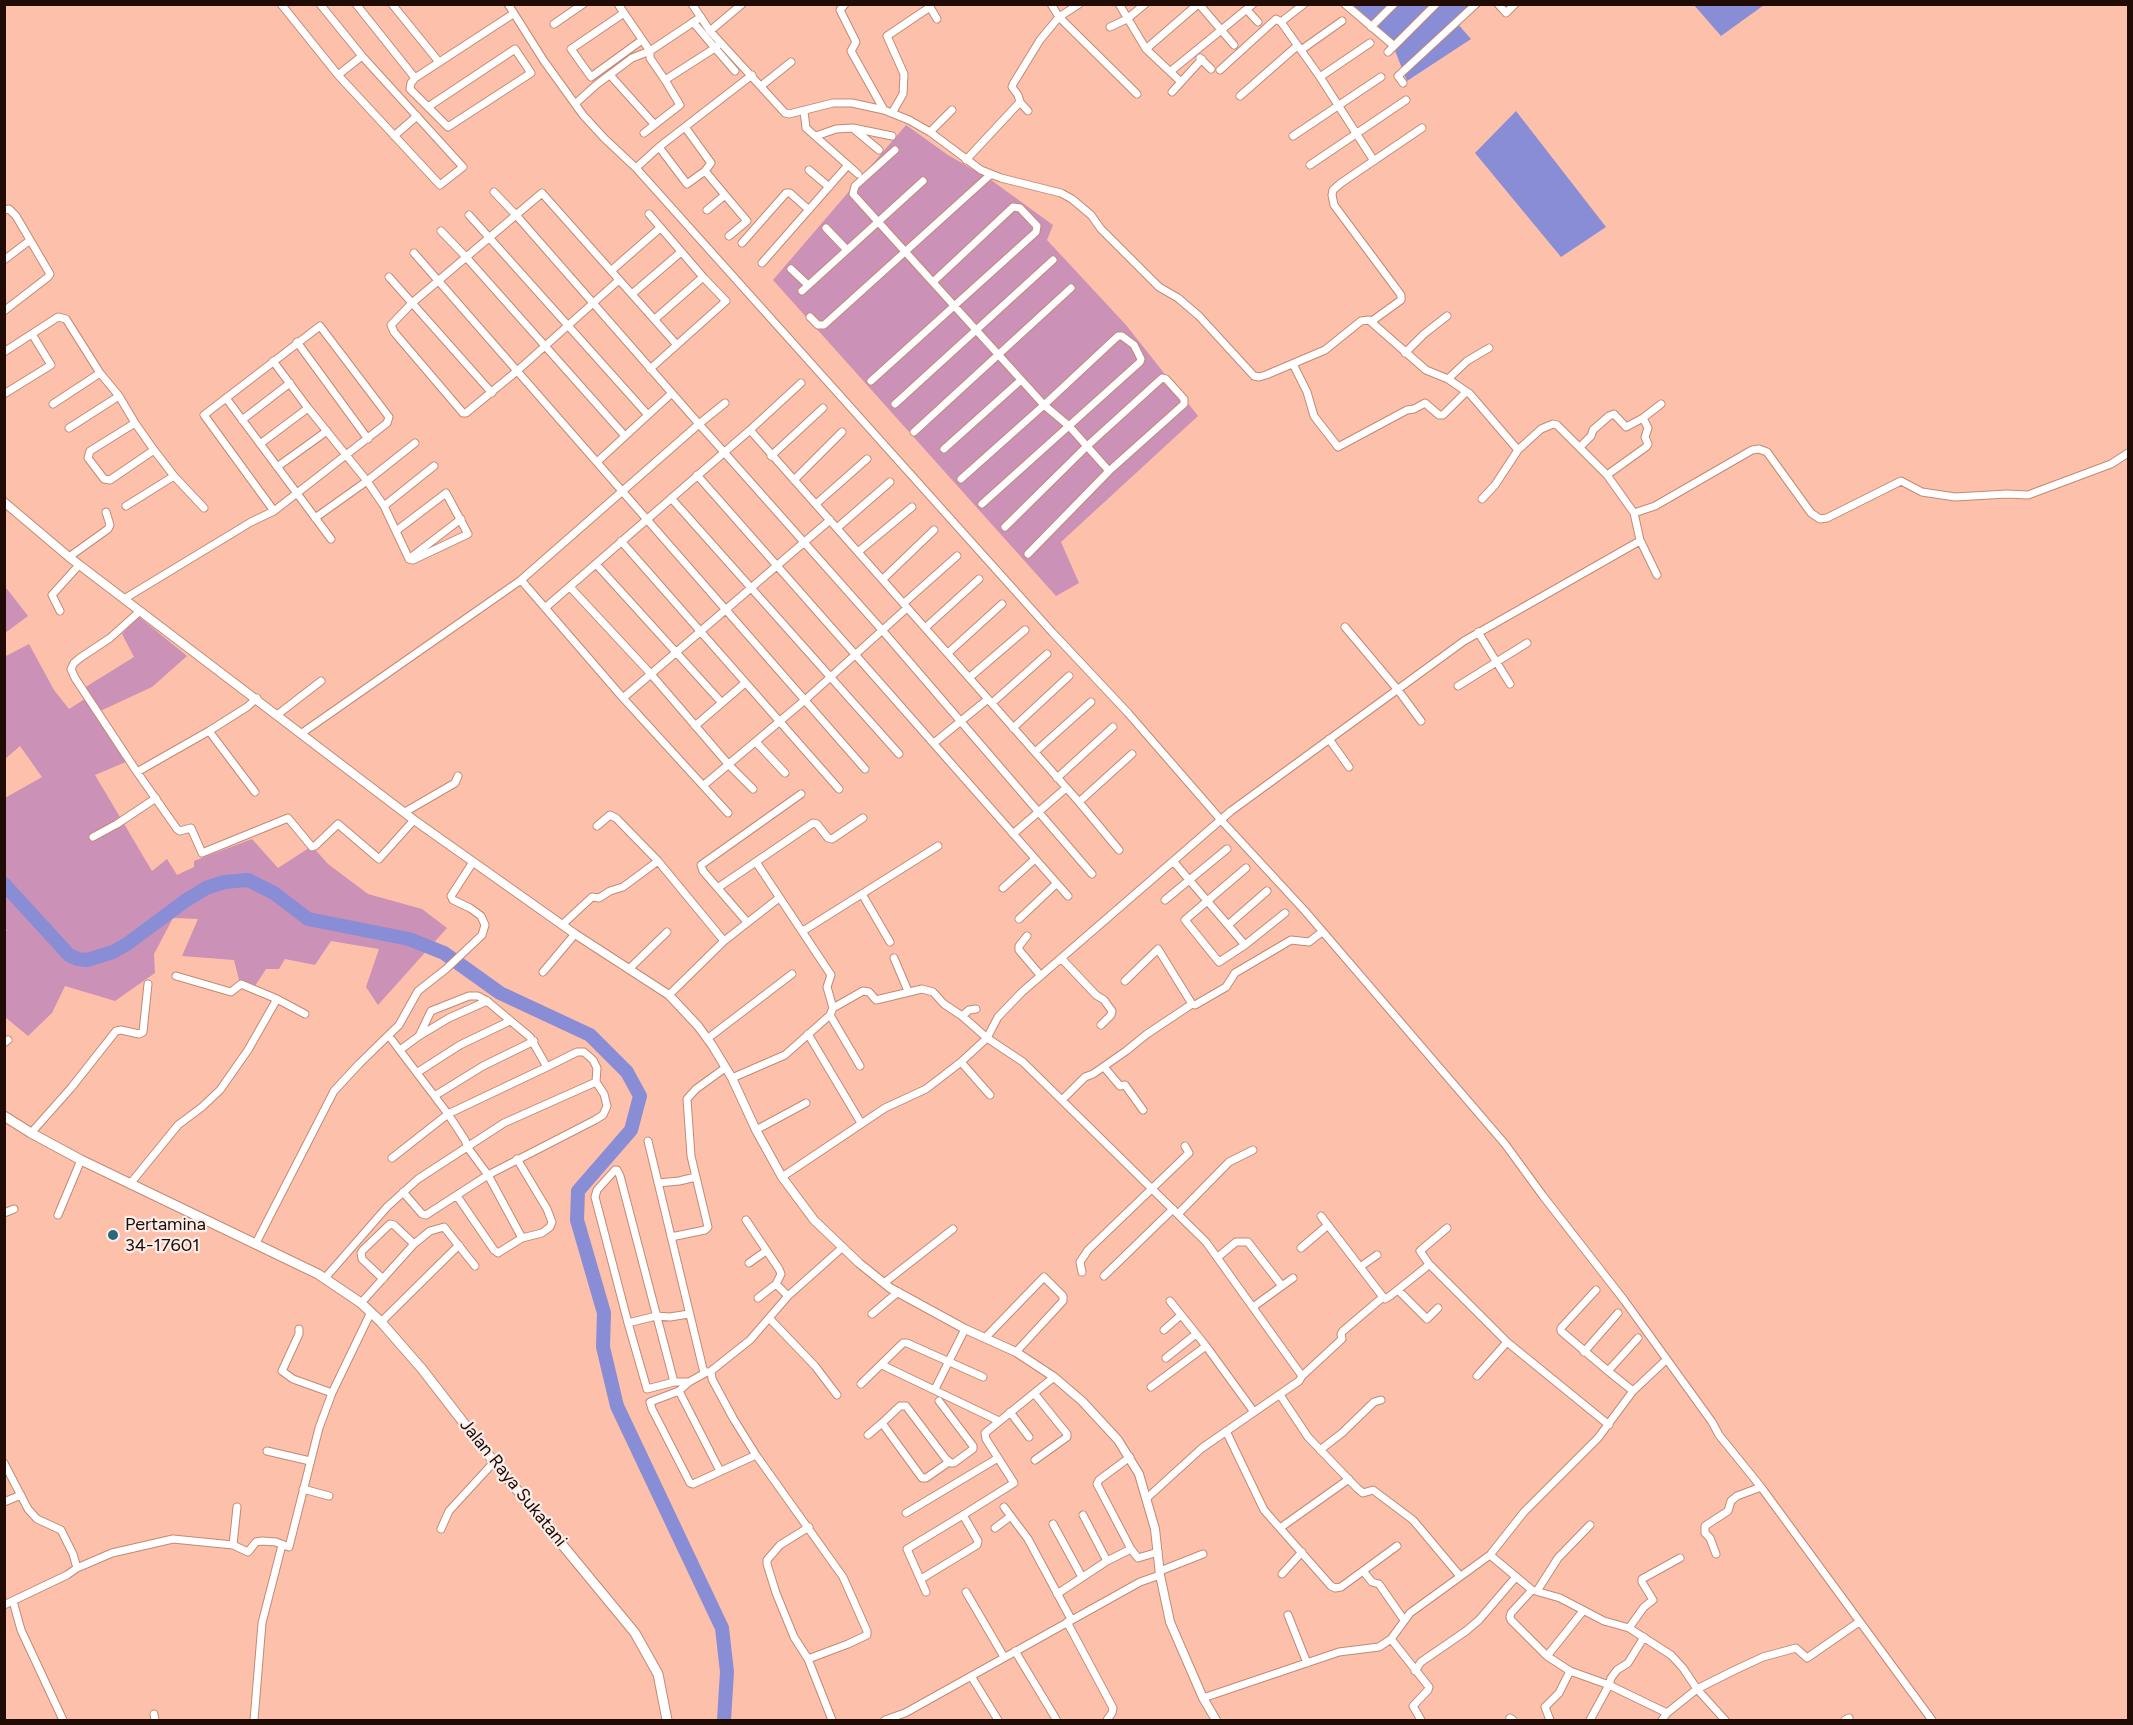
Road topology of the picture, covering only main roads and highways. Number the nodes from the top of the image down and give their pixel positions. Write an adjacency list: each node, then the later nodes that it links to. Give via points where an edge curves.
1 (5, 1116): 2 (main road, Jalan Raya Sukatani, via 81,1160 322,1276 371,1312 422,1369 635,1633 658,1674)
2 (667, 1720)

